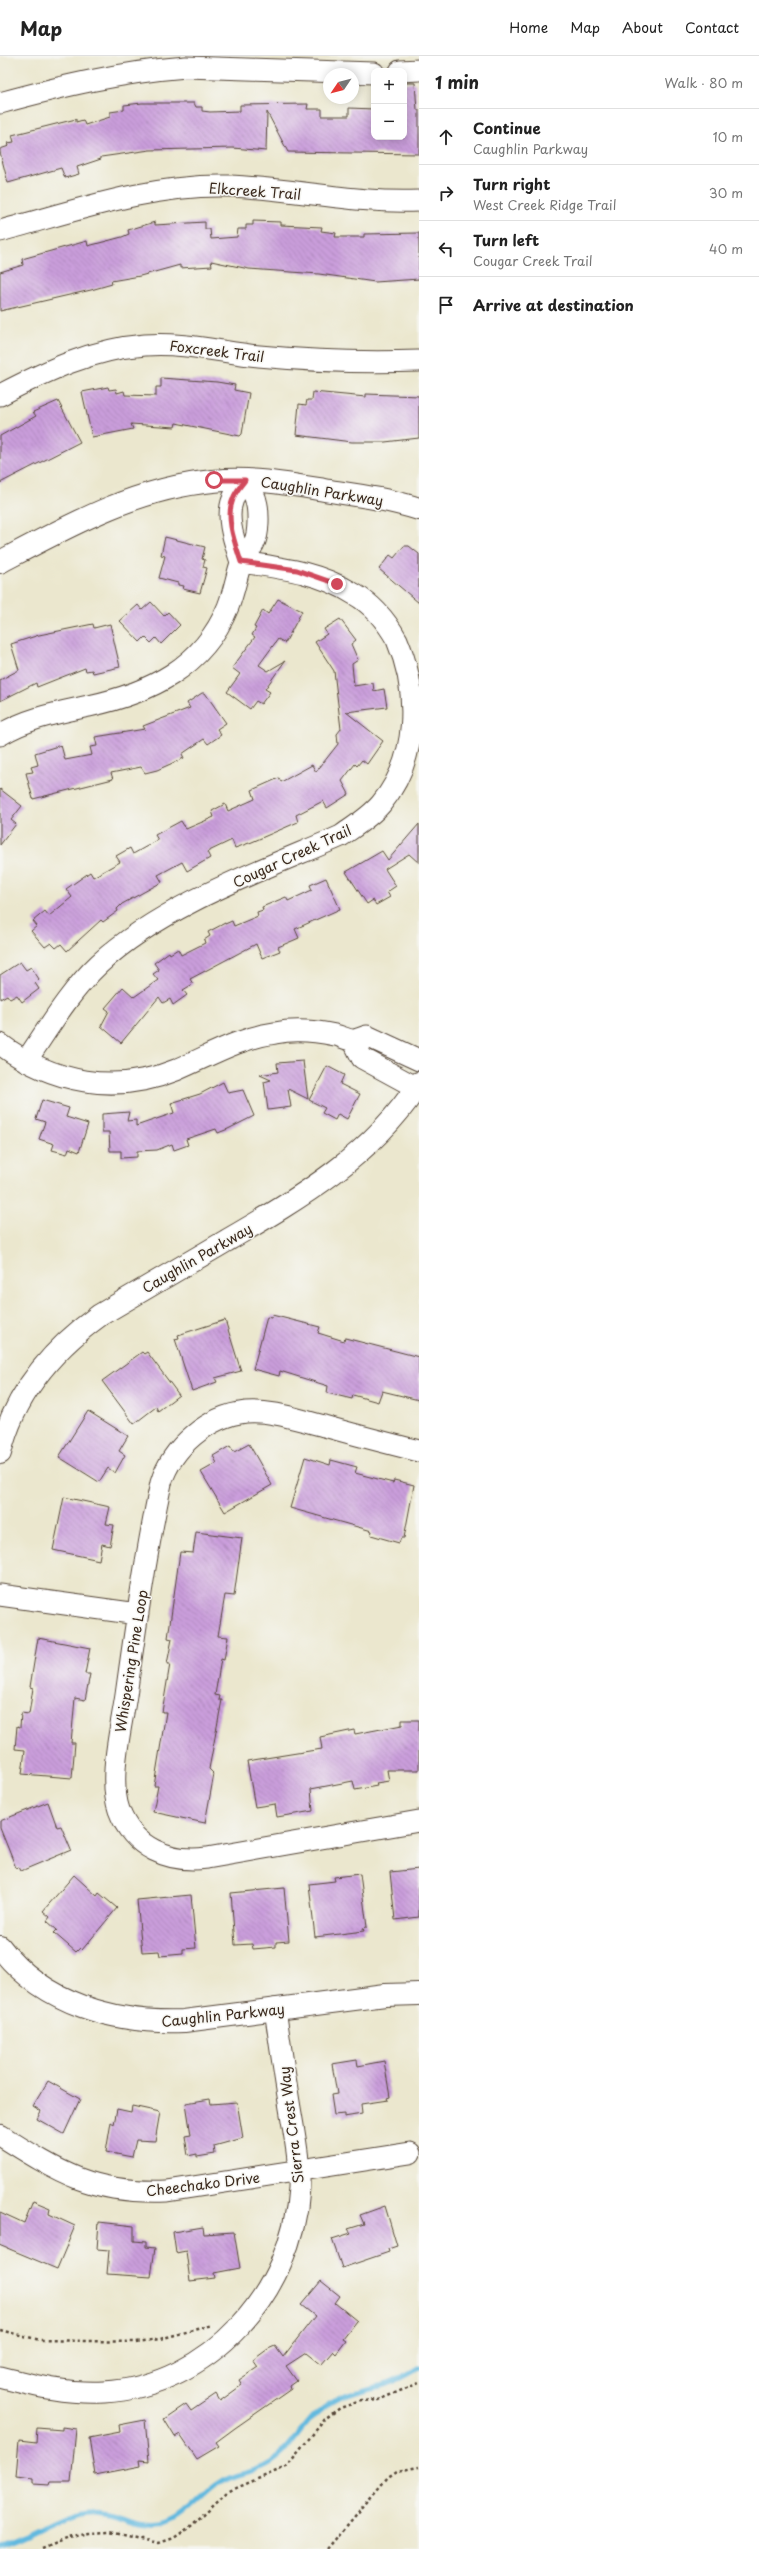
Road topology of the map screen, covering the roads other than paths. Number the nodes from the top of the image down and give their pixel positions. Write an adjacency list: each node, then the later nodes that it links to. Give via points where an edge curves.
1 (419, 70): 2 (street)
2 (407, 71)
3 (371, 73): 4 (street, via 214,68 155,70 96,78)
4 (0, 103)
5 (419, 201): 6 (street, Elkcreek Trail, via 351,199 252,188 204,186 153,191)
6 (0, 231)
7 (419, 361): 8 (street, Foxcreek Trail, via 327,361 257,356 191,346 144,345 91,354 67,362)
8 (0, 395)
9 (245, 480): 10 (street, Caughlin Parkway, via 284,483 373,498); 11 (street, Caughlin Parkway, via 214,480 180,486 117,504 88,516); 12 (street, via 256,500 256,529 254,543)
10 (419, 509)
11 (0, 562)
12 (241, 562): 13 (street, via 232,597 214,632 198,653 177,672 155,686 36,718); 17 (street, Cougar Creek Trail, via 317,576 356,594 374,609 406,654 416,684 418,710 415,736 408,759 397,783 382,804 341,836 183,907 132,936 84,981)
13 (0, 735)
14 (353, 1040): 16 (street, via 367,1036 376,1038); 17 (street, via 319,1032 297,1031 256,1036 176,1070 135,1082 115,1084 74,1080); 18 (street, via 362,1058)
15 (0, 1044): 17 (street)
16 (419, 1060)
17 (26, 1061)
18 (418, 1086): 20 (street, Caughlin Parkway, via 363,1149 317,1185 80,1329 54,1353 36,1376 12,1418)
19 (419, 1451): 22 (street, Whispering Pine Loop, via 290,1417 261,1412 238,1414 211,1425 180,1448 171,1458 164,1473)
20 (0, 1453)
21 (0, 1595): 22 (street)
22 (138, 1614): 23 (street, Whispering Pine Loop, via 119,1740 116,1788 123,1819 143,1844 164,1855 194,1859)
23 (419, 1821)
24 (0, 1947): 26 (street, Caughlin Parkway, via 21,1969 46,1988 73,2003 126,2019 184,2021)
25 (419, 1994): 26 (street, Caughlin Parkway, via 385,1995)
26 (275, 2009): 29 (street, Sierra Crest Way)
27 (0, 2135): 29 (street, Cheechako Drive, via 53,2169 108,2189 167,2191)
28 (410, 2153): 29 (street, Cheechako Drive)
29 (299, 2171): 30 (street, Sierra Crest Way, via 296,2218 287,2251 275,2279 261,2302 218,2347 190,2366 161,2379 105,2392 49,2389)
30 (0, 2377)

